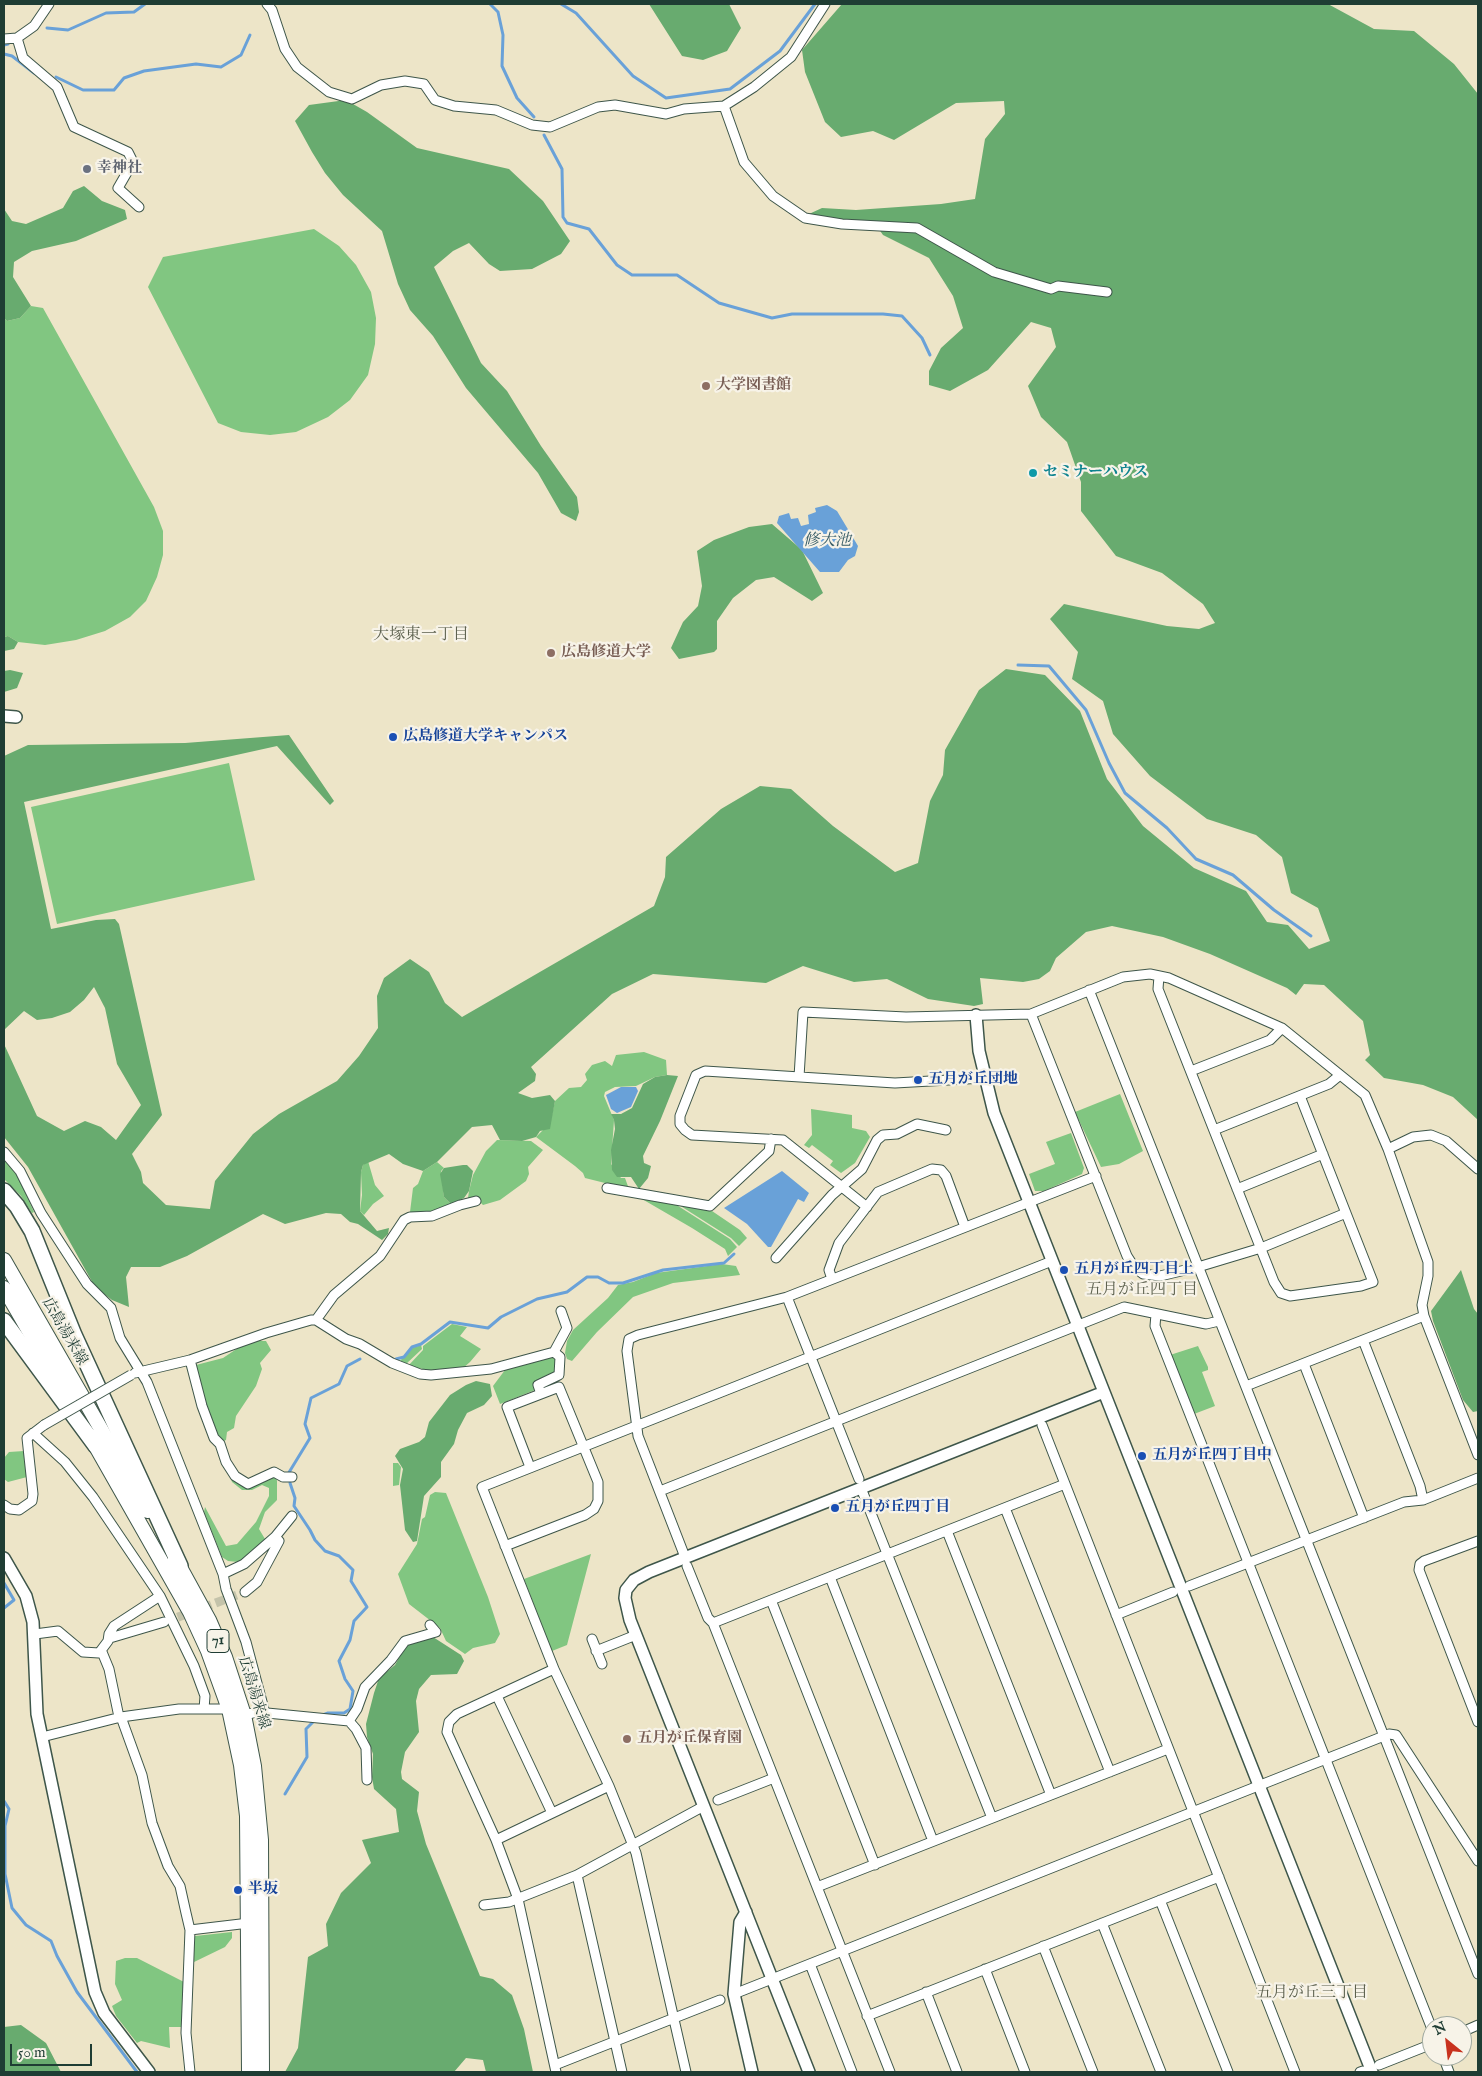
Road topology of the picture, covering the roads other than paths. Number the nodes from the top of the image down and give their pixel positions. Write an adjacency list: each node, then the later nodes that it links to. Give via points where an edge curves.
1 (49, 4): 4 (street, via 34,26)
2 (267, 4): 6 (street, via 285,49 297,67 329,92 352,99 381,85 405,81 424,84 435,100 454,106 496,110 532,126 550,128 598,107 615,105 666,114)
3 (825, 4): 6 (street, via 791,57)
4 (17, 38): 5 (street); 7 (street, via 23,58 57,87 74,127 128,152 133,162 118,188)
5 (4, 39)
6 (724, 106): 8 (street, via 744,162 773,196 805,218 842,224 917,228 994,272 1051,289 1058,286)
7 (139, 207)
8 (1107, 292)
9 (4, 716): 10 (street)
10 (16, 717)
11 (1159, 976): 12 (street, via 1130,975); 15 (street); 16 (street, via 1158,989)
12 (1089, 990): 13 (street); 42 (street)
13 (1031, 1014): 14 (street); 28 (street)
14 (976, 1015): 18 (street, via 906,1017 803,1012); 19 (street)
15 (1282, 1028): 16 (street, via 1270,1040); 17 (street)
16 (1190, 1071): 22 (street)
17 (1340, 1075): 20 (street, via 1329,1084); 24 (street, via 1365,1095)
18 (799, 1077): 19 (street, via 895,1083); 23 (street, via 705,1072 696,1075 680,1116 680,1124 685,1130 692,1135)
19 (984, 1078): 34 (street)
20 (1300, 1096): 22 (street); 26 (street)
21 (946, 1130): 29 (street, via 916,1124 897,1134 883,1135 862,1169)
22 (1214, 1130): 31 (street)
23 (772, 1139): 29 (street, via 783,1140); 30 (street, via 769,1150 710,1206)
24 (1388, 1150): 27 (street, via 1418,1136 1431,1136 1446,1141); 48 (street, via 1428,1262 1422,1305)
25 (4, 1152): 58 (street, via 20,1170 36,1204 87,1284 111,1308)
26 (1323, 1154): 31 (street); 36 (street)
27 (1478, 1169)
28 (1096, 1176): 34 (street); 42 (street, via 1134,1267 1143,1274 1154,1276)
29 (841, 1186): 35 (street); 39 (street)
30 (607, 1188)
31 (1237, 1189): 38 (street)
32 (4, 1191): 89 (highway, via 32,1231 77,1343)
33 (476, 1201): 49 (street, via 432,1216 404,1220 380,1256 334,1295)
34 (1028, 1202): 37 (street); 41 (street)
35 (867, 1207): 37 (street, via 880,1190 936,1168 946,1176); 43 (street, via 839,1243 829,1270)
36 (1346, 1213): 38 (street); 38 (street, via 1373,1282 1306,1295 1287,1295 1275,1285)
37 (965, 1227): 43 (street)
38 (1261, 1248): 42 (street)
39 (776, 1258)
40 (4, 1260): 89 (main road, 広島湯来線 / 71)
41 (1052, 1261): 52 (street); 55 (street)
42 (1198, 1266): 51 (street)
43 (832, 1279): 45 (street)
44 (4, 1288): 66 (main road, 広島湯来線 / 71)
45 (787, 1297): 55 (street); 63 (street, via 629,1339 626,1351)
46 (561, 1311): 54 (street, via 567,1328)
47 (1156, 1314): 51 (street, via 1206,1324); 52 (street, via 1124,1307); 88 (street, via 1155,1326)
48 (1424, 1316): 53 (street); 68 (street)
49 (316, 1320): 54 (street, via 392,1363 420,1374 491,1369); 56 (street, via 294,1324)
50 (4, 1321): 66 (highway)
51 (1219, 1321): 59 (street)
52 (1077, 1326): 60 (street); 62 (street)
53 (1363, 1340): 57 (street); 75 (street)
54 (554, 1352): 61 (street, via 560,1357 559,1375 538,1385)
55 (810, 1356): 62 (street); 63 (street)
56 (190, 1360): 58 (street); 70 (street, via 214,1438 220,1444 234,1476 248,1484 274,1472)
57 (1304, 1364): 59 (street); 79 (street)
58 (135, 1373): 65 (street, bridge); 91 (street, via 147,1382)
59 (1246, 1386): 82 (street)
60 (1104, 1392): 72 (street); 126 (street)
61 (541, 1394): 67 (street, via 559,1387); 69 (street, via 507,1407)
62 (835, 1421): 72 (street); 74 (street)
63 (636, 1425): 67 (street); 74 (street)
64 (1042, 1425): 73 (street)
65 (33, 1433): 76 (street, via 27,1438 33,1499 22,1509 10,1509); 96 (street, via 65,1462 80,1481)
66 (96, 1446): 112 (main road, 広島湯来線 / 71, via 190,1612)
67 (583, 1446): 69 (street); 84 (street, via 599,1487 594,1509)
68 (1478, 1455)
69 (530, 1467): 84 (street, via 482,1487)
70 (292, 1477)
71 (1478, 1478): 75 (street)
72 (860, 1484): 85 (street); 87 (street)
73 (1065, 1484): 77 (street); 98 (street)
74 (660, 1491): 87 (street)
75 (1423, 1500): 79 (street, via 1404,1502)
76 (4, 1505)
77 (1005, 1508): 80 (street); 122 (street)
78 (292, 1516): 81 (street)
79 (1364, 1518): 82 (street)
80 (947, 1530): 85 (street); 127 (street)
81 (275, 1536): 91 (street, via 244,1564); 94 (street, via 279,1541 257,1582)
82 (1306, 1540): 88 (street); 118 (street)
83 (1478, 1543): 117 (street, via 1424,1561 1419,1570)
84 (505, 1546): 109 (street)
85 (888, 1554): 92 (street); 132 (street)
86 (4, 1558): 90 (street)
87 (686, 1562): 100 (street, via 708,1618); 103 (street, via 642,1575 628,1587 625,1598)
88 (1248, 1563): 93 (street); 121 (street)
89 (180, 1566): 114 (main road, 広島湯来線 / 71, via 217,1638)
90 (7, 1568): 102 (street, via 28,1603)
91 (223, 1574): 113 (street)
92 (830, 1577): 97 (street); 134 (street)
93 (1189, 1586)
94 (245, 1592)
95 (1173, 1592): 98 (street)
96 (160, 1596): 104 (street, via 114,1626); 111 (street, via 194,1666 205,1696)
97 (771, 1600): 100 (street); 137 (street)
98 (1116, 1615): 120 (street)
99 (164, 1622): 104 (street)
100 (713, 1623): 123 (street)
101 (430, 1625): 116 (street, via 436,1632 405,1641 365,1686)
102 (34, 1634): 107 (street, via 58,1631 83,1652); 119 (street, via 35,1697)
103 (636, 1635): 106 (street); 129 (street)
104 (110, 1638): 107 (street)
105 (592, 1639): 106 (street)
106 (596, 1651): 108 (street)
107 (102, 1652): 115 (street)
108 (602, 1664)
109 (554, 1669): 110 (street); 125 (street)
110 (497, 1696): 131 (street); 133 (street, via 454,1716 446,1732)
111 (204, 1709): 112 (street); 115 (street)
112 (229, 1710): 145 (main road, 広島湯来線 / 71, via 246,1808)
113 (266, 1713): 114 (street); 116 (street)
114 (244, 1715): 167 (main road, 広島湯来線 / 71, via 261,1830)
115 (120, 1717): 119 (street); 147 (street, via 142,1775 158,1840 182,1891)
116 (349, 1721): 124 (street, via 366,1748)
117 (1478, 1722)
118 (1384, 1736): 121 (street); 136 (street, via 1396,1735); 152 (street)
119 (42, 1737): 164 (street, via 95,1992 104,2013)
120 (1168, 1749): 122 (street); 130 (street)
121 (1326, 1760): 126 (street); 158 (street)
122 (1110, 1772): 127 (street)
123 (774, 1778): 128 (street); 140 (street)
124 (368, 1780)
125 (608, 1786): 131 (street); 135 (street)
126 (1259, 1786): 130 (street); 163 (street)
127 (1051, 1795): 132 (street)
128 (718, 1800)
129 (704, 1806): 135 (street); 144 (street)
130 (1194, 1812): 139 (street); 149 (street)
131 (552, 1813): 133 (street)
132 (992, 1818): 134 (street)
133 (496, 1840): 141 (street)
134 (933, 1842): 137 (street)
135 (632, 1844): 138 (street); 159 (street)
136 (1478, 1860)
137 (875, 1865): 140 (street)
138 (577, 1875): 141 (street); 160 (street)
139 (1219, 1877): 142 (street); 179 (street)
140 (817, 1888): 149 (street)
141 (518, 1899): 143 (street); 162 (street)
142 (1160, 1900): 146 (street); 178 (street)
143 (484, 1905)
144 (746, 1912): 153 (street); 155 (street, via 740,1922)
145 (248, 1923): 147 (street); 166 (main road, 広島湯来線 / 71)
146 (1102, 1923): 148 (street); 177 (street)
147 (190, 1930): 165 (street, via 186,2033)
148 (1043, 1946): 151 (street); 176 (street)
149 (842, 1952): 150 (street); 157 (street)
150 (810, 1964): 153 (street); 172 (street)
151 (985, 1969): 154 (street); 175 (street)
152 (1478, 1974)
153 (773, 1980): 155 (street); 171 (street)
154 (926, 1992): 157 (street); 174 (street)
155 (734, 1994): 170 (street)
156 (720, 2000): 159 (street)
157 (867, 2016): 173 (street)
158 (1427, 2016)
159 (674, 2018): 160 (street); 169 (street)
160 (614, 2042): 162 (street); 168 (street)
161 (1422, 2048): 163 (street)
162 (556, 2069)
163 (1368, 2070)
164 (149, 2072)
165 (190, 2072)
166 (249, 2072)
167 (262, 2072)
168 (622, 2072)
169 (686, 2072)
170 (752, 2072)
171 (809, 2072)
172 (852, 2072)
173 (890, 2072)
174 (957, 2072)
175 (1025, 2072)
176 (1093, 2072)
177 (1161, 2072)
178 (1228, 2072)
179 (1296, 2072)

